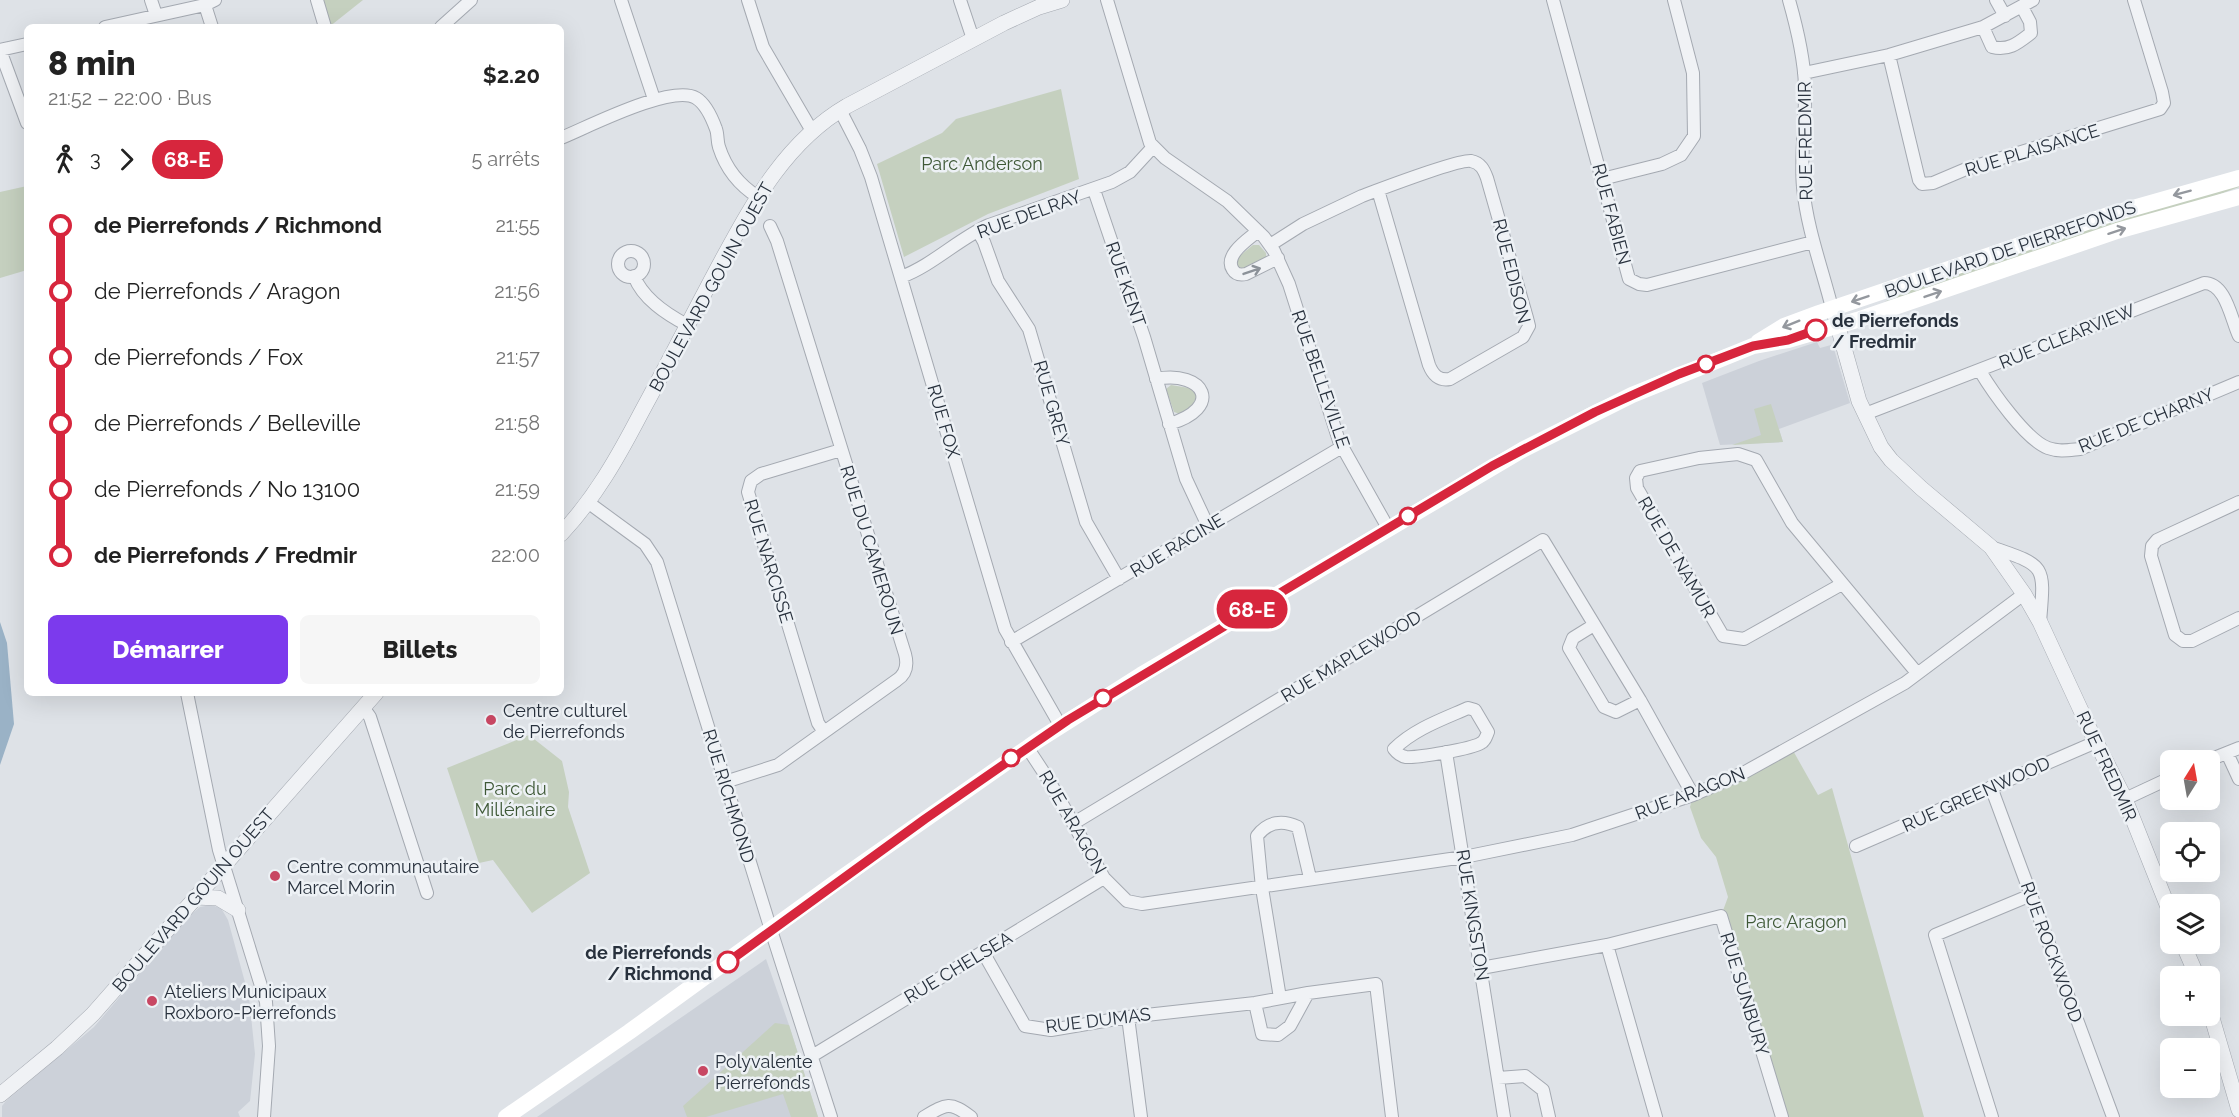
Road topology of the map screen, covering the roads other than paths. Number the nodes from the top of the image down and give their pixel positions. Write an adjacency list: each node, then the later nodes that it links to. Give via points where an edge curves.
1 (151, 0): 16 (street)
2 (317, 0): 20 (street)
3 (471, 0): 21 (street)
4 (621, 0): 28 (street)
5 (748, 0): 31 (street, via 763,47)
6 (960, 0): 23 (street)
7 (1062, 0): 23 (street, BOULEVARD GOUIN OUEST)
8 (1107, 0): 33 (street, RUE BELLEVILLE)
9 (1553, 0): 35 (street, RUE FABIEN)
10 (1674, 0): 35 (street, via 1693,73 1694,136 1681,155 1662,164)
11 (1789, 0): 27 (street, RUE FREDMIR)
12 (1996, 0): 17 (street)
13 (2134, 0): 26 (street, RUE PLAISANCE, via 2162,92 2164,103 2160,110 1966,169 1933,183 1922,184 1919,180)
14 (210, 3): 16 (street); 19 (street)
15 (2027, 4): 17 (street); 22 (street, via 2031,33 2016,45 1992,47)
16 (156, 15): 18 (street)
17 (2005, 16): 22 (street)
18 (118, 24)
19 (212, 24)
20 (324, 24)
21 (444, 24)
22 (1983, 27): 26 (street)
23 (973, 39): 29 (street, BOULEVARD GOUIN OUEST)
24 (24, 45): 25 (street)
25 (0, 50): 30 (street)
26 (1889, 55): 27 (street)
27 (1804, 73): 43 (street, RUE FREDMIR, via 1802,171)
28 (654, 99): 32 (street); 39 (street, via 685,94 705,106 717,130 726,165 742,186)
29 (840, 110): 31 (street, BOULEVARD GOUIN OUEST); 47 (street, RUE FOX, via 866,162)
30 (24, 115)
31 (812, 131): 39 (street, BOULEVARD GOUIN OUEST, via 787,155)
32 (564, 137)
33 (1153, 147): 36 (street, RUE DELRAY, via 1130,172); 42 (street, RUE BELLEVILLE, via 1220,195)
34 (2239, 178): 48 (main road, BOULEVARD DE PIERREFONDS, one-way to 48, via 2105,216)
35 (1602, 179): 43 (street, RUE FABIEN, via 1629,279 1639,284)
36 (1094, 190): 41 (street, RUE DELRAY); 52 (street, RUE KENT)
37 (1378, 190): 37 (street, RUE EDISON, via 1435,376 1446,380 1454,377 1523,337 1528,322 1482,166 1464,161); 44 (street, RUE EDISON, via 1318,217)
38 (2239, 196): 48 (main road, BOULEVARD DE PIERREFONDS, one-way to 38, via 1857,320 2117,231)
39 (758, 197): 49 (street, BOULEVARD GOUIN OUEST)
40 (770, 226): 57 (street, RUE DU CAMEROUN)
41 (978, 231): 47 (street, RUE DELRAY); 64 (street, RUE GREY, via 998,281 1029,329 1088,527)
42 (1258, 231): 44 (street, RUE BELLEVILLE); 45 (street, one-way to 45, via 1233,256 1233,270 1246,274)
43 (1813, 242): 48 (street, RUE FREDMIR)
44 (1270, 245): 45 (street, RUE BELLEVILLE)
45 (1278, 258): 56 (street, RUE BELLEVILLE)
46 (634, 276): 49 (street, via 652,302)
47 (901, 277): 70 (street, RUE FOX)
48 (1835, 316): 54 (street, RUE FREDMIR); 61 (main road, BOULEVARD DE PIERREFONDS, via 1788,340 1753,346 1679,374 1577,421)
49 (687, 325): 58 (street, BOULEVARD GOUIN OUEST, via 618,457)
50 (2239, 336): 51 (street, RUE CLEARVIEW, via 2222,293 2217,286 2204,283)
51 (1980, 371): 53 (street, RUE DE CHARNY, via 1994,395 2027,431 2045,447 2061,451 2080,449); 54 (street, RUE CLEARVIEW)
52 (1156, 379): 55 (street, RUE KENT); 55 (street, via 1190,382 1204,394 1198,408)
53 (2239, 382)
54 (1865, 414): 63 (street, RUE FREDMIR, via 1891,460)
55 (1169, 424): 60 (street, RUE KENT, via 1191,492)
56 (1342, 447): 60 (street, RUE RACINE); 61 (street, RUE BELLEVILLE)
57 (841, 450): 77 (street, RUE DU CAMEROUN, via 906,665 901,678); 77 (street, RUE NARCISSE, via 761,474 752,481 748,492 818,723)
58 (589, 502): 62 (street, BOULEVARD GOUIN OUEST); 83 (street, RUE RICHMOND, via 645,544 655,558)
59 (2239, 502): 67 (street, via 2157,540 2151,556 2175,635 2183,641 2192,641)
60 (1208, 526): 64 (street, RUE RACINE)
61 (1388, 528): 76 (main road, BOULEVARD DE PIERREFONDS)
62 (564, 531)
63 (1991, 547): 66 (street, RUE FREDMIR); 68 (street, RUE FREDMIR, via 2026,559 2041,574)
64 (1119, 579): 70 (street, RUE RACINE)
65 (1842, 584): 65 (street, RUE DE NAMUR, via 1792,523 1756,460 1738,454 1699,458 1640,471 1636,478 1637,488 1723,636 1744,639); 71 (street, RUE DE NAMUR)
66 (2024, 594): 68 (street, RUE FREDMIR); 71 (street, RUE ARAGON)
67 (2239, 618)
68 (2040, 622): 78 (street, RUE FREDMIR)
69 (1594, 625): 74 (street, RUE MAPLEWOOD); 74 (street, via 1573,638 1569,648 1604,707 1616,712); 88 (street, RUE MAPLEWOOD, via 1543,540)
70 (1011, 642): 76 (street, RUE FOX)
71 (1917, 673): 86 (street, RUE ARAGON, via 1745,772)
72 (188, 696): 91 (street)
73 (373, 696): 75 (street, BOULEVARD GOUIN OUEST)
74 (1640, 700): 86 (street, RUE MAPLEWOOD)
75 (363, 707): 91 (street, BOULEVARD GOUIN OUEST); 95 (street, via 370,717)
76 (1060, 725): 79 (main road, BOULEVARD DE PIERREFONDS)
77 (824, 732): 83 (street, RUE DU CAMEROUN, via 778,765)
78 (2096, 742): 85 (street, RUE GREENWOOD); 87 (street, RUE FREDMIR)
79 (1027, 747): 88 (street, RUE ARAGON); 100 (main road, BOULEVARD DE PIERREFONDS)
80 (2233, 750): 82 (street)
81 (1446, 752): 81 (street, via 1485,740 1488,732 1475,710 1468,708 1436,722 1394,749 1407,757); 90 (street, RUE KINGSTON)
82 (2239, 779)
83 (725, 782): 100 (street, RUE RICHMOND)
84 (2160, 783): 87 (street)
85 (1991, 787): 89 (street, RUE GREENWOOD); 97 (street, RUE ROCKWOOD)
86 (1693, 795): 90 (street, RUE ARAGON, via 1572,835)
87 (2124, 799): 96 (street, RUE FREDMIR)
88 (1074, 823): 92 (street, RUE ARAGON)
89 (1856, 846)
90 (1464, 857): 93 (street, RUE ARAGON); 103 (street, RUE KINGSTON)
91 (224, 864): 98 (street, BOULEVARD GOUIN OUEST); 99 (street)
92 (1104, 878): 94 (street, RUE ARAGON, via 1127,901 1142,904); 102 (street, RUE CHELSEA)
93 (1310, 878): 94 (street, RUE ARAGON); 94 (street, via 1298,827 1286,822 1264,826 1257,836)
94 (1262, 888): 105 (street)
95 (428, 893)
96 (2163, 894)
97 (2031, 895): 124 (street, via 1935,935); 125 (street, RUE ROCKWOOD)
98 (195, 897): 99 (street, via 218,898); 111 (street, BOULEVARD GOUIN OUEST, via 93,1014)
99 (238, 910): 113 (street, via 267,1008 269,1046)
100 (771, 930): 109 (street, RUE RICHMOND); 114 (main road, BOULEVARD DE PIERREFONDS)
101 (1607, 945): 103 (street, RUE SUNBURY); 122 (street); 123 (street, RUE SUNBURY, via 1721,916)
102 (983, 952): 107 (street, RUE DUMAS, via 1025,1026 1051,1030); 109 (street, RUE CHELSEA)
103 (1481, 968): 110 (street, RUE KINGSTON)
104 (1308, 993): 105 (street, RUE DUMAS); 106 (street, via 1290,1026 1278,1035 1262,1034); 119 (street, RUE DUMAS, via 1376,984)
105 (1280, 998): 106 (street, RUE DUMAS)
106 (1255, 1003): 107 (street, RUE DUMAS)
107 (1128, 1017): 118 (street)
108 (2214, 1026): 112 (street)
109 (812, 1056): 115 (street, RUE RICHMOND)
110 (1498, 1078): 120 (street, RUE KINGSTON); 121 (street, via 1525,1076 1543,1090)
111 (0, 1095)
112 (2239, 1110)
113 (264, 1117)
114 (506, 1117)
115 (831, 1117)
116 (924, 1117): 117 (street, via 951,1105)
117 (971, 1117)
118 (1141, 1117)
119 (1392, 1117)
120 (1504, 1117)
121 (1549, 1117)
122 (1656, 1117)
123 (1782, 1117)
124 (1992, 1117)
125 (2113, 1117)

